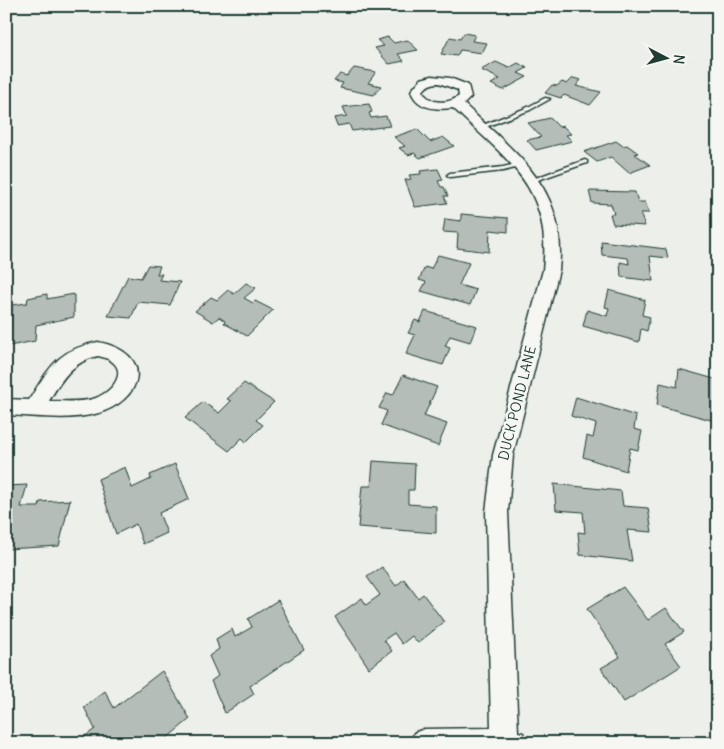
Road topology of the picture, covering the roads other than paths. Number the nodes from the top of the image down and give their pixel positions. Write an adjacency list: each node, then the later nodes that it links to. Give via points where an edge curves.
1 (547, 99): 3 (lane)
2 (456, 104): 3 (street, DUCK POND LANE)
3 (481, 127): 5 (street, DUCK POND LANE)
4 (585, 162): 7 (lane)
5 (521, 165): 6 (lane); 7 (street, DUCK POND LANE)
6 (450, 174)
7 (533, 180): 10 (street, DUCK POND LANE, via 550,218 553,253 499,480 497,512)
8 (6, 407): 9 (street)
9 (35, 407): 9 (street, via 89,408 102,404 114,397 128,378 126,360 110,350 76,355 58,371)
10 (509, 742): 11 (street)
11 (424, 743)

